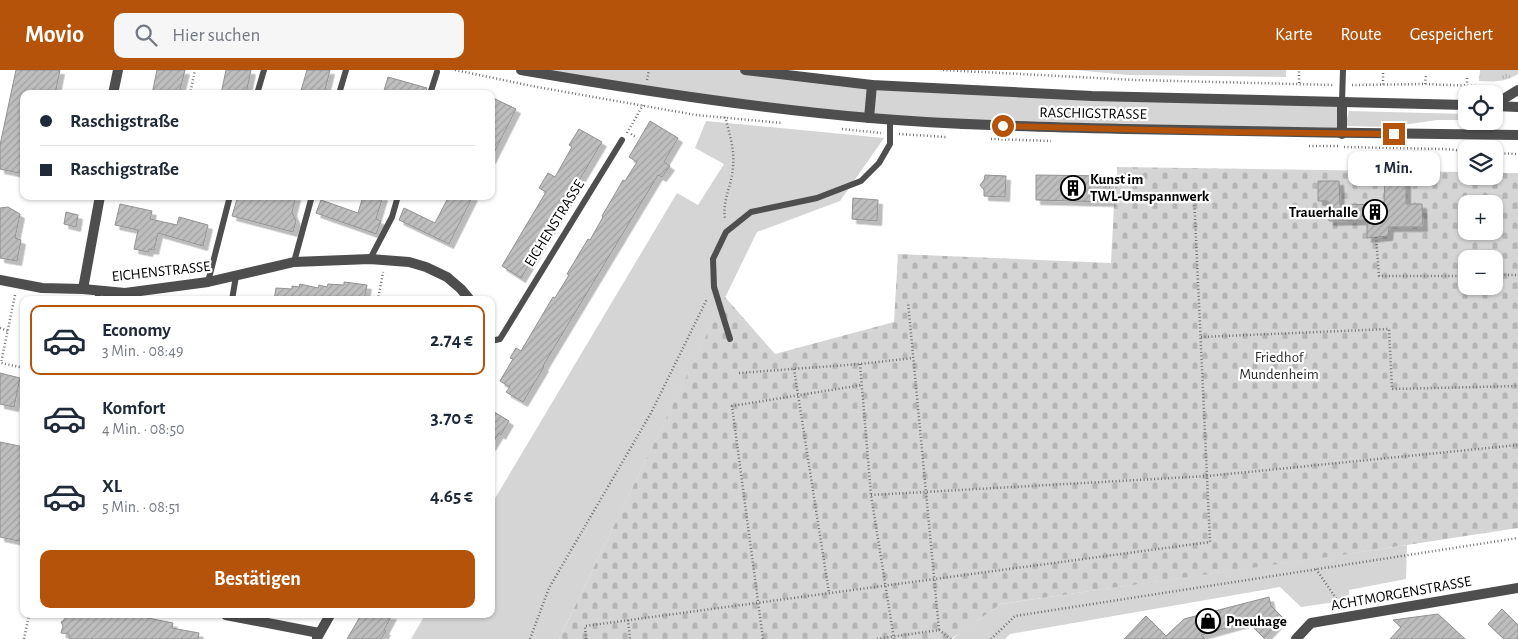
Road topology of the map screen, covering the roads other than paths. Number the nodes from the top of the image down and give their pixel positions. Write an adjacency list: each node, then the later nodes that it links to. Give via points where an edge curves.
1 (118, 70): 9 (street)
2 (264, 70): 10 (lane)
3 (346, 70): 11 (lane)
4 (521, 70): 19 (street, RASCHIGSTRASSE, via 645,92)
5 (745, 70): 8 (street, RASCHIGSTRASSE)
6 (1343, 70): 15 (lane)
7 (437, 72): 12 (lane)
8 (872, 85): 15 (street, RASCHIGSTRASSE, via 1092,96); 19 (street)
9 (113, 90)
10 (259, 90)
11 (341, 90)
12 (431, 90)
13 (1518, 90): 14 (street)
14 (1503, 99)
15 (1342, 102): 16 (street, RASCHIGSTRASSE); 21 (street)
16 (1458, 106)
17 (1503, 106): 18 (street)
18 (1518, 107)
19 (869, 118): 20 (street, RASCHIGSTRASSE)
20 (890, 120): 21 (street, RASCHIGSTRASSE, via 1022,127); 37 (lane, via 890,144 879,163 861,181 817,198 751,212 726,232 713,259 714,287)
21 (1342, 134): 22 (street, RASCHIGSTRASSE)
22 (1518, 135)
23 (622, 140): 38 (lane, EICHENSTRASSE, via 500,339)
24 (99, 200): 33 (street)
25 (229, 200): 32 (lane)
26 (311, 200): 29 (lane)
27 (397, 200): 28 (lane, via 392,217)
28 (370, 259): 29 (street, EICHENSTRASSE); 36 (street, EICHENSTRASSE, via 409,262 426,267 447,277)
29 (294, 262): 30 (street, EICHENSTRASSE)
30 (236, 276): 32 (street, EICHENSTRASSE); 35 (lane)
31 (0, 280): 33 (street, EICHENSTRASSE, via 42,288)
32 (208, 282): 34 (street, EICHENSTRASSE)
33 (83, 289): 34 (street, EICHENSTRASSE)
34 (98, 295)
35 (233, 296)
36 (467, 296)
37 (730, 339)
38 (495, 340)
39 (1518, 588): 43 (street, ACHTMORGENSTRASSE, via 1311,623)
40 (240, 618): 42 (street)
41 (328, 618): 42 (street)
42 (318, 636)
43 (1296, 639)

